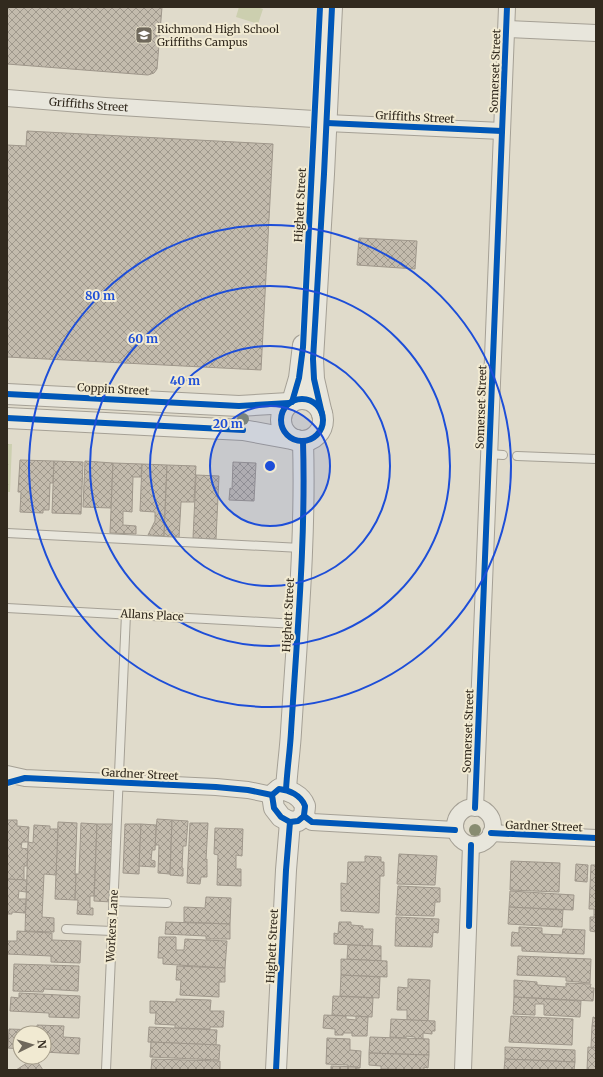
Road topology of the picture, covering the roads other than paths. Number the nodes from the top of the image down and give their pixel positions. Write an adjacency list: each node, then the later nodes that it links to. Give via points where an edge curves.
1 (320, 7): 7 (street, Highett Street)
2 (332, 7): 7 (street, Highett Street)
3 (507, 7): 4 (street, Somerset Street)
4 (507, 29): 5 (street); 8 (street, Somerset Street)
5 (596, 33)
6 (7, 98): 7 (street, Griffiths Street)
7 (320, 121): 8 (street, Griffiths Street); 10 (street, Highett Street, via 299,378); 11 (street, Highett Street, via 313,359 314,379)
8 (502, 132): 26 (street, Somerset Street, via 496,454)
9 (7, 394): 10 (street, Coppin Street, via 239,406)
10 (290, 403): 11 (street, via 300,399 310,400); 13 (street, via 283,411 283,429 289,436)
11 (322, 414): 13 (street, via 323,423 319,432 312,438)
12 (7, 418): 13 (street, via 242,430)
13 (300, 440): 17 (street, Highett Street, via 303,493)
14 (518, 456): 15 (lane)
15 (596, 459)
16 (7, 533): 17 (lane)
17 (301, 548): 20 (street, Highett Street)
18 (7, 608): 19 (lane, Allans Place)
19 (126, 614): 20 (lane, Allans Place); 24 (lane, Workers Lane)
20 (297, 624): 25 (street, Highett Street)
21 (7, 774): 22 (street, Gardner Street)
22 (25, 778): 23 (street, Gardner Street); 24 (street, Gardner Street)
23 (7, 783)
24 (119, 783): 25 (street, Gardner Street); 32 (lane, Workers Lane)
25 (279, 792): 27 (street, via 274,808 281,817)
26 (475, 808): 28 (street, via 460,814); 29 (street, via 481,809 489,816 492,822)
27 (297, 819): 28 (street); 37 (street, Highett Street, via 286,870)
28 (455, 830): 31 (street, via 461,840)
29 (491, 833): 30 (street, Gardner Street); 31 (street, via 488,839 478,845)
30 (596, 838)
31 (472, 845): 38 (street)
32 (114, 901): 33 (lane); 35 (lane, Workers Lane)
33 (167, 903)
34 (66, 929): 35 (lane)
35 (112, 930): 36 (lane, Workers Lane)
36 (106, 1070)
37 (276, 1070)
38 (463, 1070)

